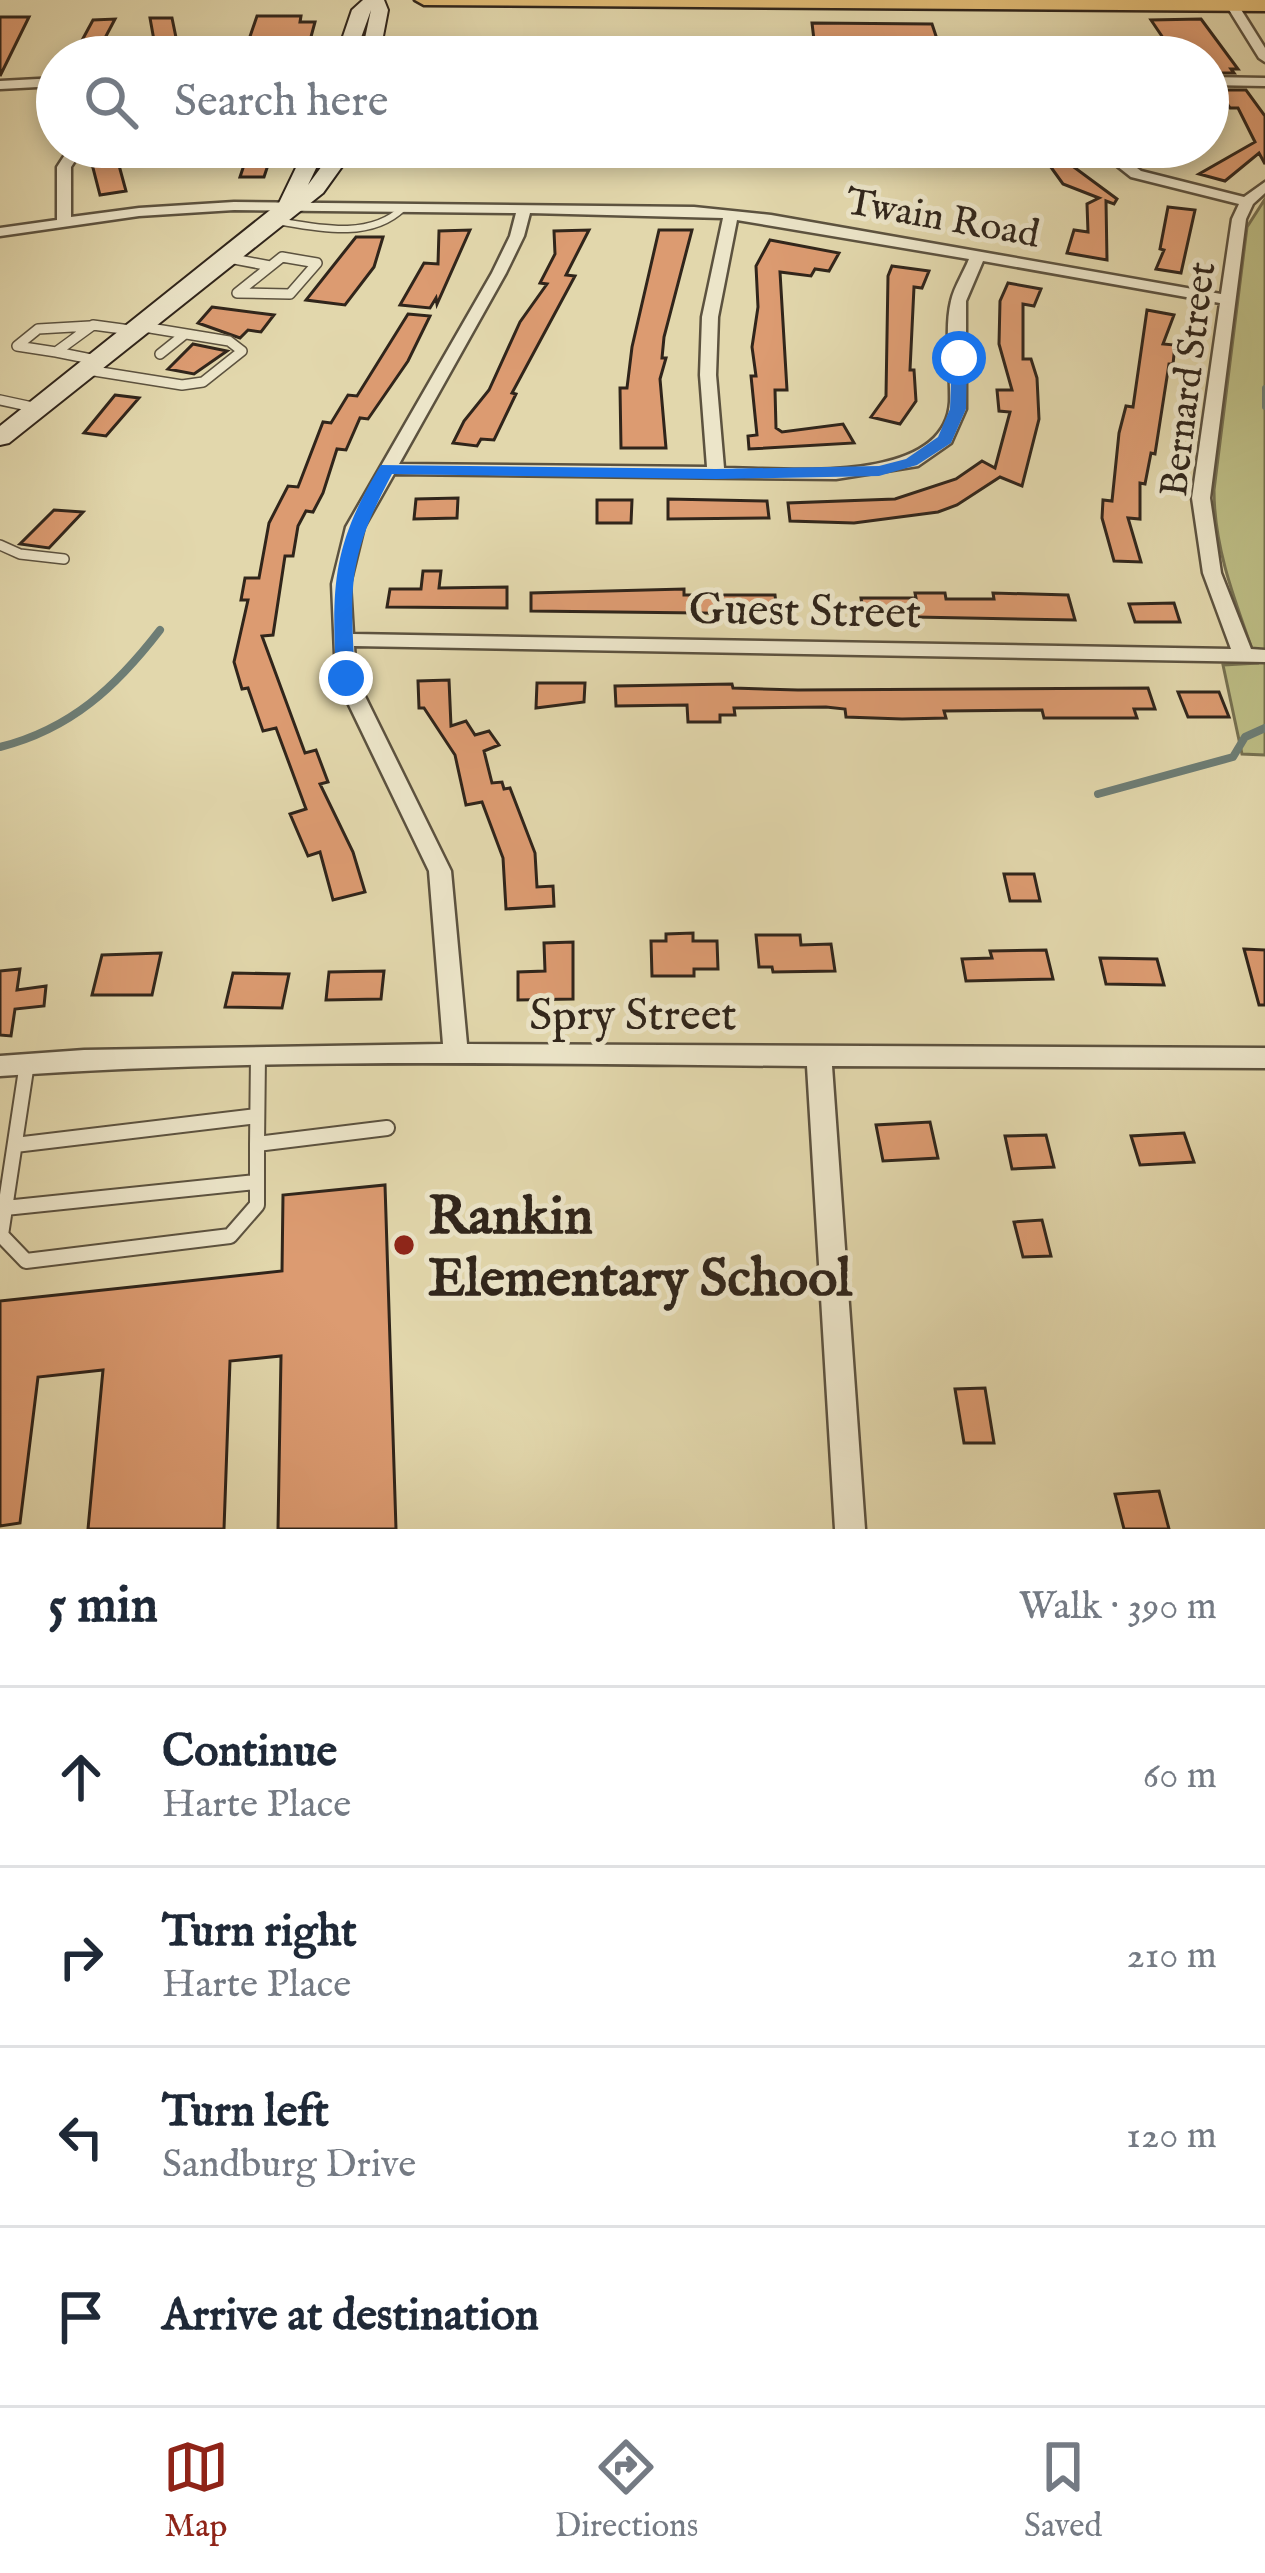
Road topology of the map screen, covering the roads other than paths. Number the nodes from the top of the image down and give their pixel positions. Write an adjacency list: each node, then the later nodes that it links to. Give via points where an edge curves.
1 (375, 0): 6 (main road, via 360,10); 7 (main road)
2 (424, 0): 3 (main road)
3 (803, 2): 4 (main road)
4 (1230, 3): 5 (main road); 8 (street)
5 (1265, 5)
6 (352, 36)
7 (374, 36)
8 (1265, 58)
9 (1229, 81): 10 (street)
10 (1265, 82)
11 (36, 83): 12 (street)
12 (0, 85)
13 (64, 168): 24 (street)
14 (305, 168): 22 (main road)
15 (335, 168): 22 (main road)
16 (1128, 168): 18 (street)
17 (1265, 186): 18 (street, Bernard Street)
18 (1247, 202): 30 (street, Bernard Street)
19 (329, 207): 20 (street, Twain Road); 22 (street, Twain Road); 25 (lane)
20 (403, 208): 21 (street, Twain Road); 25 (lane, via 378,227)
21 (524, 208): 23 (street, Twain Road); 42 (street, via 499,273)
22 (281, 213): 24 (street, Twain Road, via 188,207); 25 (lane); 28 (main road)
23 (731, 214): 27 (street, Twain Road); 43 (street, via 710,317)
24 (64, 221): 26 (street, Twain Road)
25 (322, 226)
26 (0, 232)
27 (978, 256): 30 (street, Twain Road); 43 (street, via 958,301 958,409 945,440 879,471)
28 (226, 258): 29 (lane); 32 (main road)
29 (270, 266): 29 (lane, via 282,257 317,263 290,294 237,293)
30 (1227, 300): 47 (street, Bernard Street, via 1202,530)
31 (93, 325): 32 (lane); 34 (lane); 34 (lane, via 38,329 17,346)
32 (136, 328): 33 (lane); 37 (main road)
33 (185, 334): 35 (lane); 38 (lane, via 242,350 203,382)
34 (56, 352): 37 (lane)
35 (160, 354)
36 (147, 364): 38 (lane)
37 (91, 365): 38 (lane); 40 (main road)
38 (130, 377)
39 (0, 400): 40 (lane)
40 (37, 408): 41 (main road)
41 (0, 438)
42 (387, 469): 43 (street); 46 (street, via 355,526 341,584)
43 (716, 474)
44 (0, 545): 45 (lane)
45 (64, 559)
46 (343, 640): 47 (street, Guest Street); 49 (street, via 346,678 440,871)
47 (1243, 656): 48 (street, Guest Street)
48 (1265, 656)
49 (456, 1054): 50 (street, Spry Street); 51 (street, Spry Street)
50 (819, 1055): 52 (street, Spry Street); 61 (street)
51 (258, 1056): 53 (street, Spry Street); 55 (lane)
52 (1265, 1058)
53 (27, 1063): 54 (street, Spry Street); 58 (lane)
54 (0, 1066)
55 (257, 1116): 57 (lane); 58 (lane)
56 (387, 1128): 57 (lane)
57 (257, 1144): 59 (lane)
58 (15, 1145): 60 (lane)
59 (256, 1182): 60 (lane); 60 (lane, via 256,1205 230,1236 26,1261 1,1235)
60 (5, 1208)
61 (850, 1529)

